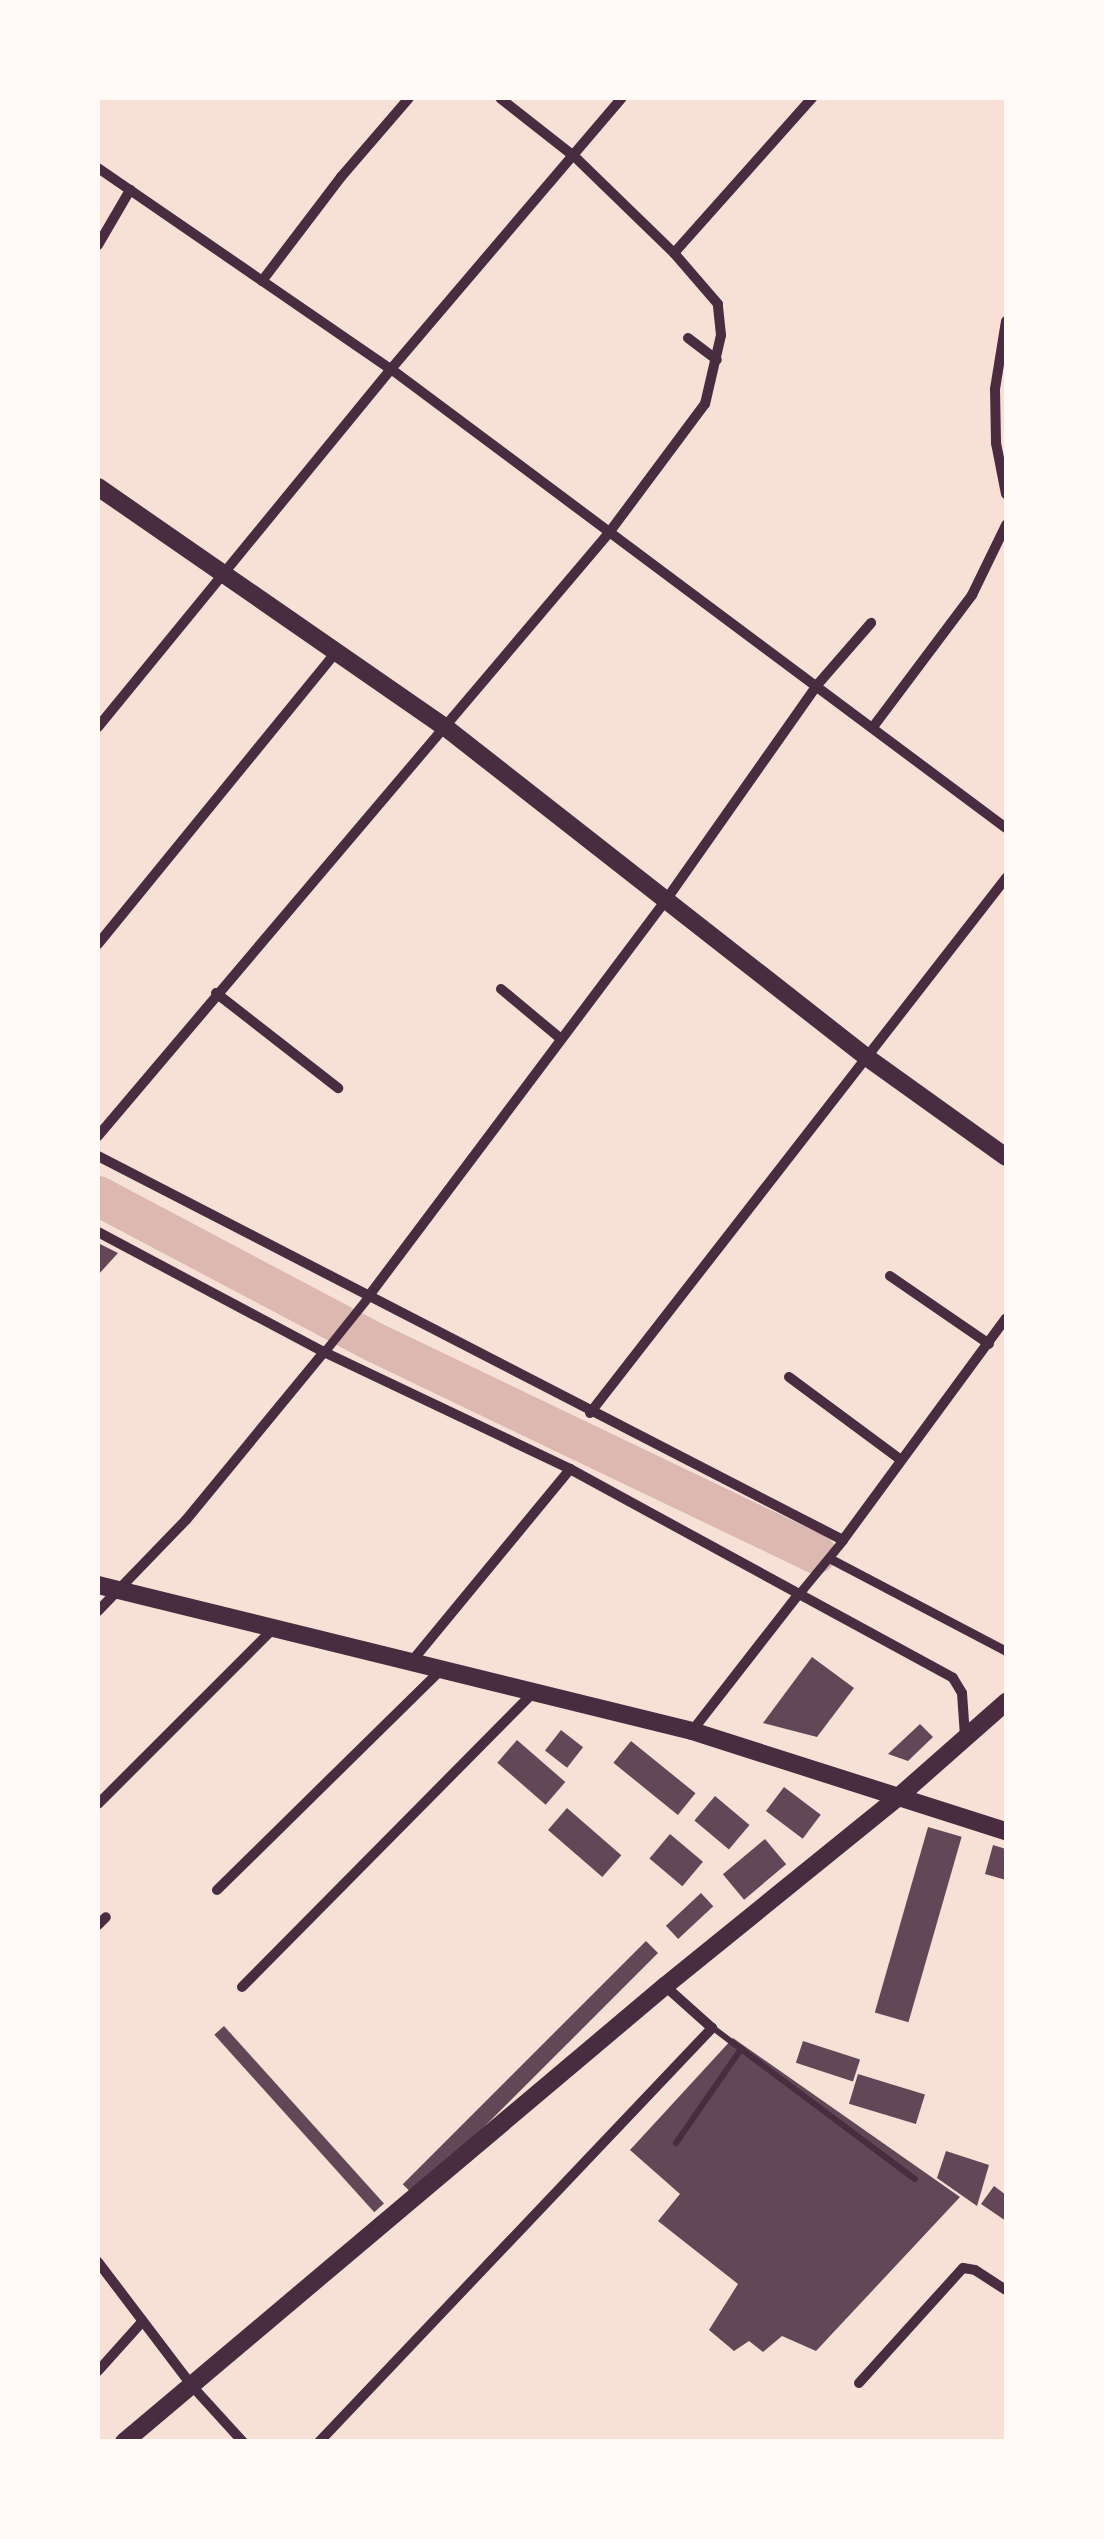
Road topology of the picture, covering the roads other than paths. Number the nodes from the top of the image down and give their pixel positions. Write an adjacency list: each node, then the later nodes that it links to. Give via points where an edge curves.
1 (409, 98): 10 (street)
2 (500, 98): 5 (street)
3 (622, 98): 5 (street)
4 (812, 98): 9 (street)
5 (575, 156): 9 (street); 14 (street)
6 (98, 168): 7 (street)
7 (130, 190): 8 (street); 10 (street)
8 (98, 245)
9 (674, 253): 13 (street, via 720,310)
10 (262, 281): 14 (street)
11 (1006, 322): 16 (street, via 995,420)
12 (688, 338): 13 (street)
13 (717, 360): 18 (street, via 705,404)
14 (391, 369): 18 (street); 19 (street)
15 (98, 488): 19 (main road)
16 (1006, 494)
17 (1006, 525): 25 (street, via 972,595)
18 (608, 534): 22 (street); 24 (street)
19 (221, 575): 21 (main road); 23 (street)
20 (870, 623): 22 (street)
21 (334, 653): 24 (main road); 29 (street)
22 (818, 684): 25 (street); 28 (street)
23 (98, 727)
24 (445, 727): 28 (main road); 31 (street)
25 (873, 727): 26 (street)
26 (1006, 828)
27 (1006, 878): 33 (street)
28 (666, 900): 32 (street); 33 (main road)
29 (98, 944)
30 (500, 989): 32 (street)
31 (216, 993): 34 (street); 35 (street)
32 (561, 1040): 40 (street)
33 (865, 1056): 37 (main road); 45 (street)
34 (338, 1088)
35 (98, 1136)
36 (98, 1156): 40 (street)
37 (1006, 1157)
38 (98, 1232): 43 (street)
39 (890, 1276): 42 (street)
40 (364, 1301): 43 (street); 45 (street)
41 (1006, 1318): 42 (street)
42 (989, 1344): 46 (street)
43 (327, 1349): 47 (street); 51 (street)
44 (789, 1377): 46 (street)
45 (590, 1413): 48 (street)
46 (901, 1460): 48 (street)
47 (570, 1468): 52 (street); 56 (street)
48 (843, 1540): 49 (street)
49 (829, 1558): 52 (street); 55 (street)
50 (98, 1585): 51 (main road)
51 (120, 1591): 53 (street); 54 (main road)
52 (797, 1596): 60 (street); 61 (street, via 953,1678 962,1693)
53 (98, 1612)
54 (276, 1626): 56 (main road); 63 (street)
55 (1006, 1650)
56 (412, 1661): 57 (main road)
57 (442, 1668): 58 (main road); 65 (street)
58 (535, 1692): 60 (main road); 67 (street)
59 (1006, 1702): 61 (main road)
60 (692, 1731): 62 (main road)
61 (965, 1737): 62 (main road)
62 (896, 1799): 64 (main road); 66 (main road)
63 (98, 1804)
64 (1006, 1832)
65 (217, 1890)
66 (665, 1986): 68 (street); 77 (main road)
67 (242, 1987)
68 (712, 2028): 69 (lane); 80 (street)
69 (741, 2049): 70 (lane); 71 (lane)
70 (676, 2143)
71 (915, 2179)
72 (98, 2265): 74 (street)
73 (1006, 2290): 76 (street, via 963,2268)
74 (142, 2322): 75 (street); 77 (street)
75 (98, 2371)
76 (859, 2383)
77 (192, 2386): 78 (main road); 79 (street)
78 (124, 2442)
79 (243, 2442)
80 (319, 2442)

